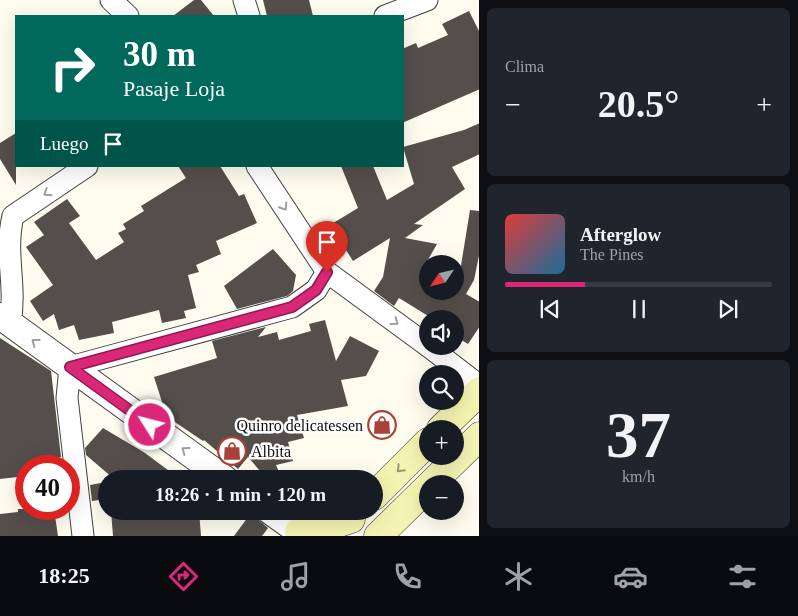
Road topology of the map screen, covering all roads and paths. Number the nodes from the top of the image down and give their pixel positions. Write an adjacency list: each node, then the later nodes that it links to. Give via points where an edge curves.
1 (111, 0): 4 (street)
2 (244, 0): 5 (street)
3 (427, 0): 6 (street)
4 (127, 15)
5 (248, 15)
6 (388, 15)
7 (86, 167): 10 (street, one-way to 10, via 12,216 8,238 14,303)
8 (258, 167): 9 (street, one-way to 9)
9 (327, 272): 11 (street, one-way to 11); 13 (street, via 316,290 292,307)
10 (5, 320): 13 (street, one-way to 10)
11 (419, 339)
12 (439, 355): 14 (street)
13 (70, 367): 19 (street, one-way to 13); 26 (street, via 67,398)
14 (479, 386)
15 (479, 391): 16 (main road)
16 (450, 420)
17 (479, 436): 20 (main road)
18 (419, 451): 21 (main road, one-way to 21)
19 (213, 470)
20 (440, 475)
21 (383, 487)
22 (419, 496): 27 (main road)
23 (283, 520): 25 (street)
24 (349, 522): 25 (main road)
25 (302, 534)
26 (83, 536)
27 (378, 536)

